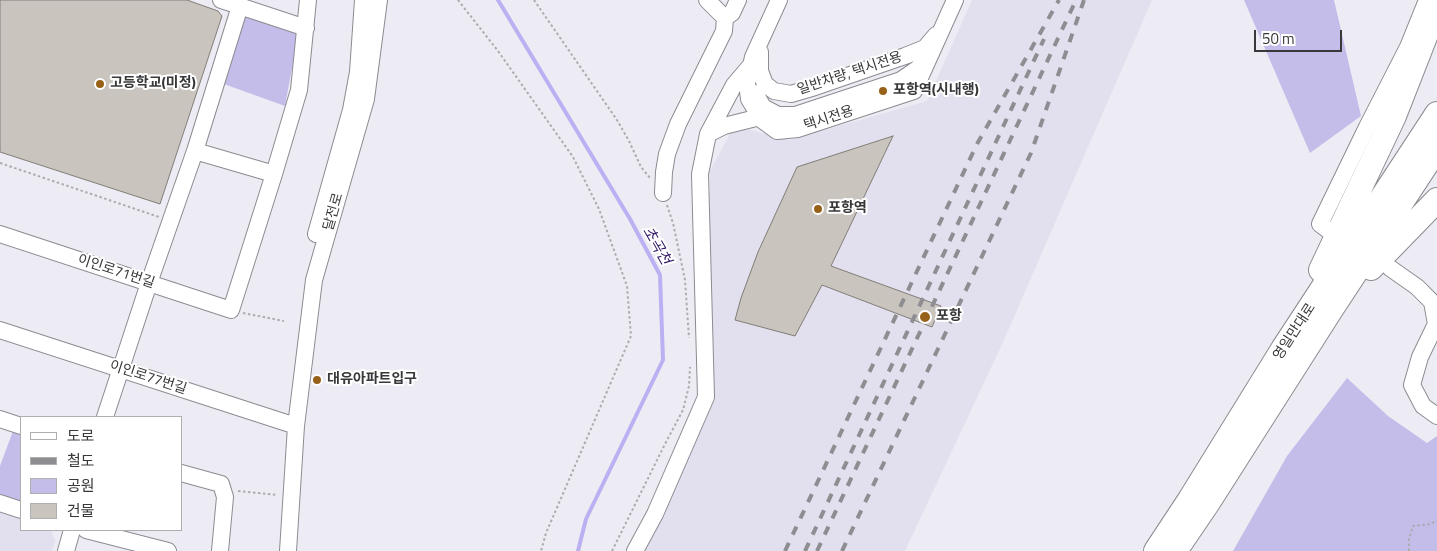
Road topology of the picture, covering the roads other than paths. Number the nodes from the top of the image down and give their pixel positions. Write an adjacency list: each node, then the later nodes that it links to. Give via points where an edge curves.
1 (220, 0): 10 (street)
2 (308, 0): 13 (street)
3 (364, 0): 38 (street, 달전로, via 351,110 305,273 290,407)
4 (379, 0): 38 (street, 달전로, via 366,99 314,280)
5 (707, 0): 12 (street)
6 (738, 0): 12 (street, via 732,13)
7 (779, 0): 15 (street)
8 (955, 0): 14 (street, 택시전용)
9 (1427, 0): 26 (street, via 1408,47 1320,224)
10 (240, 6): 13 (street); 22 (street)
11 (1437, 6): 32 (highway, via 1394,116)
12 (724, 18): 24 (street, via 724,31 678,124 667,154)
13 (306, 28): 23 (street, via 299,90)
14 (941, 30): 15 (street, 일반차량, 택시전용, via 925,48 791,94 774,92 765,84 760,71); 16 (street, 택시전용)
15 (760, 42): 17 (street)
16 (929, 59): 17 (street, via 901,80 795,114 778,115 763,107 754,90); 19 (street, 택시전용, via 914,92 798,129 777,131)
17 (750, 69): 19 (street, via 747,83 749,99); 20 (street, via 734,85)
18 (1437, 114): 32 (highway, 영일만대로)
19 (760, 118): 20 (street, via 724,126)
20 (708, 134): 48 (street, via 700,174 706,397 655,514)
21 (1437, 148): 30 (highway, 영일만대로)
22 (195, 152): 23 (street); 29 (street)
23 (274, 174): 29 (street, 이인로71번길, via 231,310)
24 (663, 194)
25 (1437, 200): 30 (highway)
26 (1332, 233)
27 (0, 234): 29 (street, 이인로71번길)
28 (1390, 268): 35 (street, via 1432,302 1436,324 1420,357 1412,385 1423,406)
29 (149, 283): 33 (street)
30 (1330, 311): 50 (highway, 영일만대로)
31 (0, 330): 33 (street, 이인로77번길)
32 (1283, 350): 49 (highway, 영일만대로)
33 (121, 369): 34 (street); 38 (street, 이인로77번길)
34 (106, 416)
35 (1437, 416)
36 (0, 419): 37 (street)
37 (20, 426)
38 (296, 426): 47 (street, 달전로)
39 (182, 473): 46 (street, via 221,484 225,497)
40 (0, 503): 41 (street)
41 (20, 510)
42 (72, 531): 44 (street)
43 (90, 531): 45 (street)
44 (66, 551)
45 (168, 551)
46 (220, 551)
47 (288, 551)
48 (635, 551)
49 (1156, 551)
50 (1175, 551)

